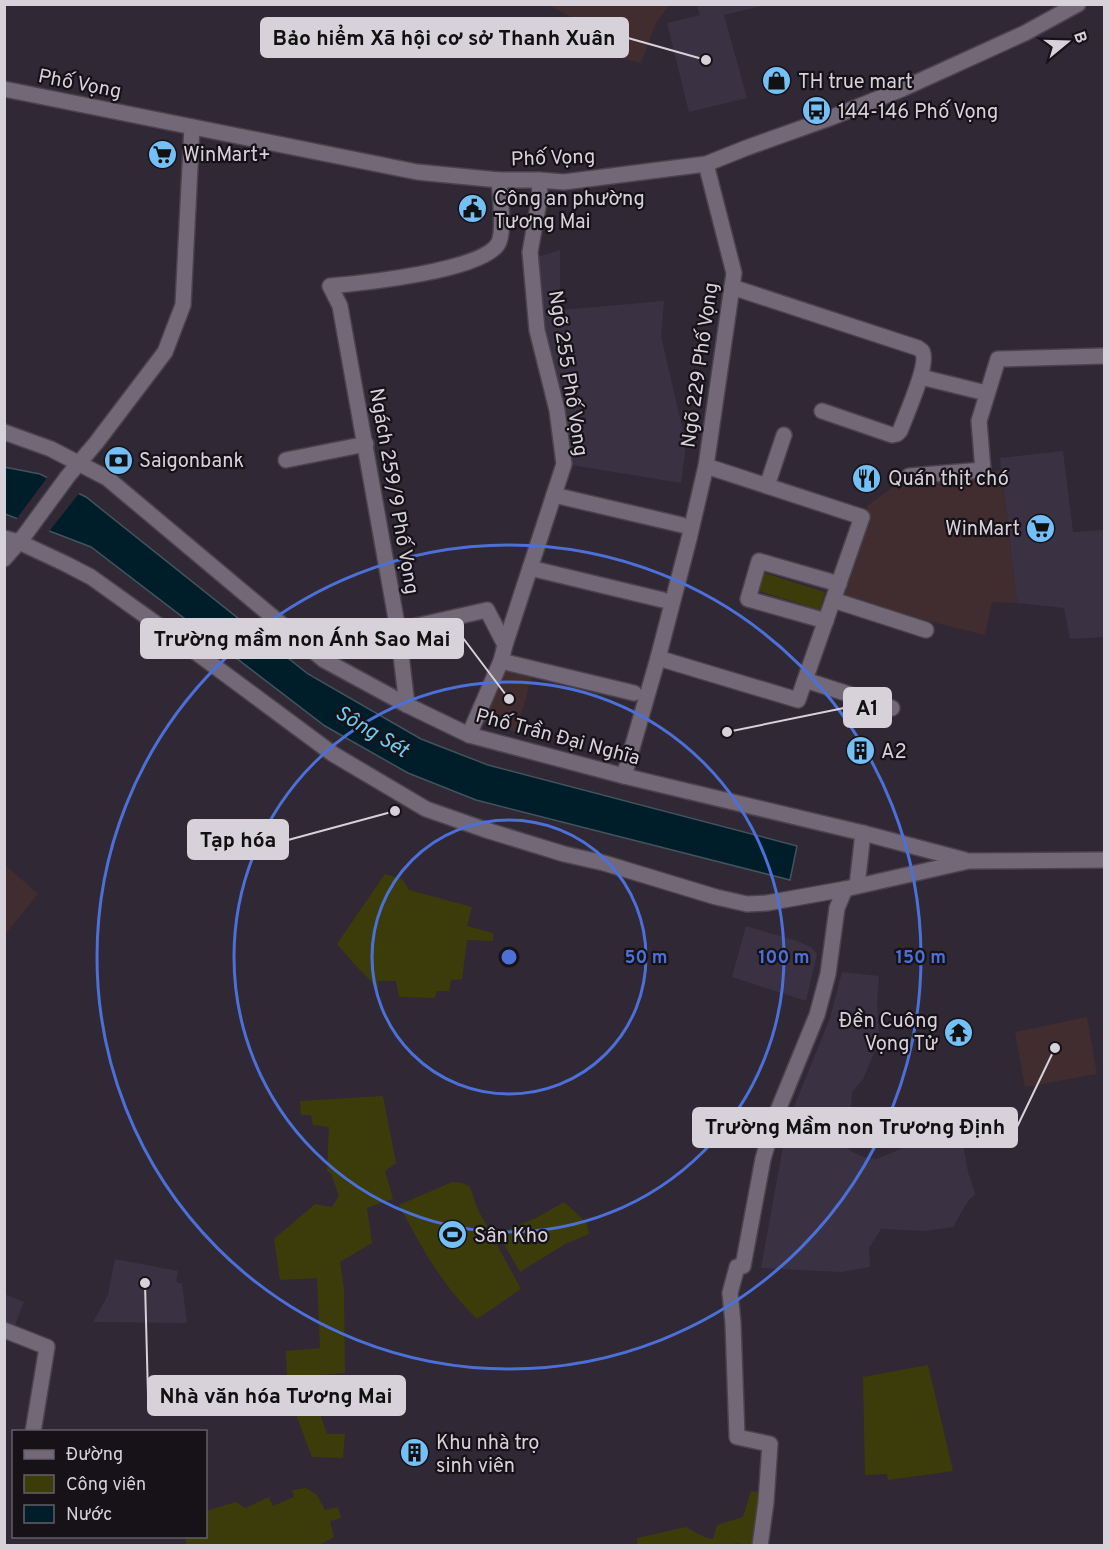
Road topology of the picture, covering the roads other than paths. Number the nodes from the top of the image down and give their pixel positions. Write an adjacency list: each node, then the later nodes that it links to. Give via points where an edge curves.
1 (1078, 4): 4 (street, Phố Vọng, via 1025,33 902,89)
2 (4, 89): 3 (street, Phố Vọng)
3 (192, 127): 5 (street, Phố Vọng, via 417,172); 16 (street, via 183,305 165,352)
4 (706, 164): 6 (street, Phố Vọng, via 564,182); 7 (street, Ngõ 229 Phố Vọng, via 734,273)
5 (499, 180): 6 (street, Phố Vọng); 14 (street, Ngách 259/9 Phố Vọng, via 502,233 490,252 424,274 330,286 340,306)
6 (539, 180): 20 (street, Ngõ 255 Phố Vọng, via 530,252 537,330 558,410 564,464)
7 (732, 287): 9 (street, via 918,348 923,357); 17 (street, Ngõ 229 Phố Vọng)
8 (1104, 356): 10 (street, via 998,359)
9 (921, 377): 10 (street); 11 (street, via 897,434)
10 (986, 393): 18 (street, via 979,421 983,470)
11 (822, 411)
12 (4, 432): 16 (street, Phố Trần Đại Nghĩa)
13 (784, 435): 19 (street)
14 (366, 444): 15 (street); 29 (street, Ngách 259/9 Phố Vọng)
15 (286, 460)
16 (78, 463): 22 (street); 36 (street, Phố Trần Đại Nghĩa, via 107,478 324,660)
17 (706, 466): 19 (street, Ngõ 229 Phố Vọng); 32 (street, Ngõ 229 Phố Vọng)
18 (909, 476)
19 (767, 486): 25 (street, Ngõ 229 Phố Vọng, via 862,517)
20 (554, 495): 21 (street); 24 (street, Ngõ 255 Phố Vọng)
21 (682, 525)
22 (16, 539): 23 (street); 43 (street, Phố Trần Đại Nghĩa, via 91,577 333,754 426,809 564,854 747,904)
23 (4, 559)
24 (530, 568): 26 (street); 31 (street, Ngõ 255 Phố Vọng)
25 (839, 584): 27 (street, Ngõ 229 Phố Vọng); 28 (street, via 759,561 748,599)
26 (663, 600)
27 (833, 600): 28 (street, Ngõ 229 Phố Vọng); 30 (street)
28 (826, 621): 34 (street, Ngõ 229 Phố Vọng)
29 (398, 630): 31 (street, via 487,610); 36 (street, Ngách 259/9 Phố Vọng)
30 (926, 630)
31 (505, 645): 33 (street, Ngõ 255 Phố Vọng)
32 (658, 658): 34 (street, Ngõ 229 Phố Vọng, via 798,700); 39 (street, Ngõ 229 Phố Vọng)
33 (501, 661): 35 (street); 38 (street, Ngõ 255 Phố Vọng)
34 (805, 680): 37 (street)
35 (634, 693)
36 (407, 705): 38 (street, Phố Trần Đại Nghĩa)
37 (892, 708)
38 (470, 735): 39 (street, Phố Trần Đại Nghĩa)
39 (624, 776): 40 (street, Phố Trần Đại Nghĩa)
40 (863, 833): 42 (street, Phố Trần Đại Nghĩa); 43 (street)
41 (1104, 860): 42 (street, Phố Trần Đại Nghĩa)
42 (969, 861): 43 (street, Phố Trần Đại Nghĩa)
43 (851, 887): 46 (street, via 837,908 828,974 817,1015 776,1114 743,1266 737,1267 730,1293 737,1437 770,1444)
44 (4, 1330): 45 (street, via 47,1347)
45 (33, 1430)
46 (760, 1545)

